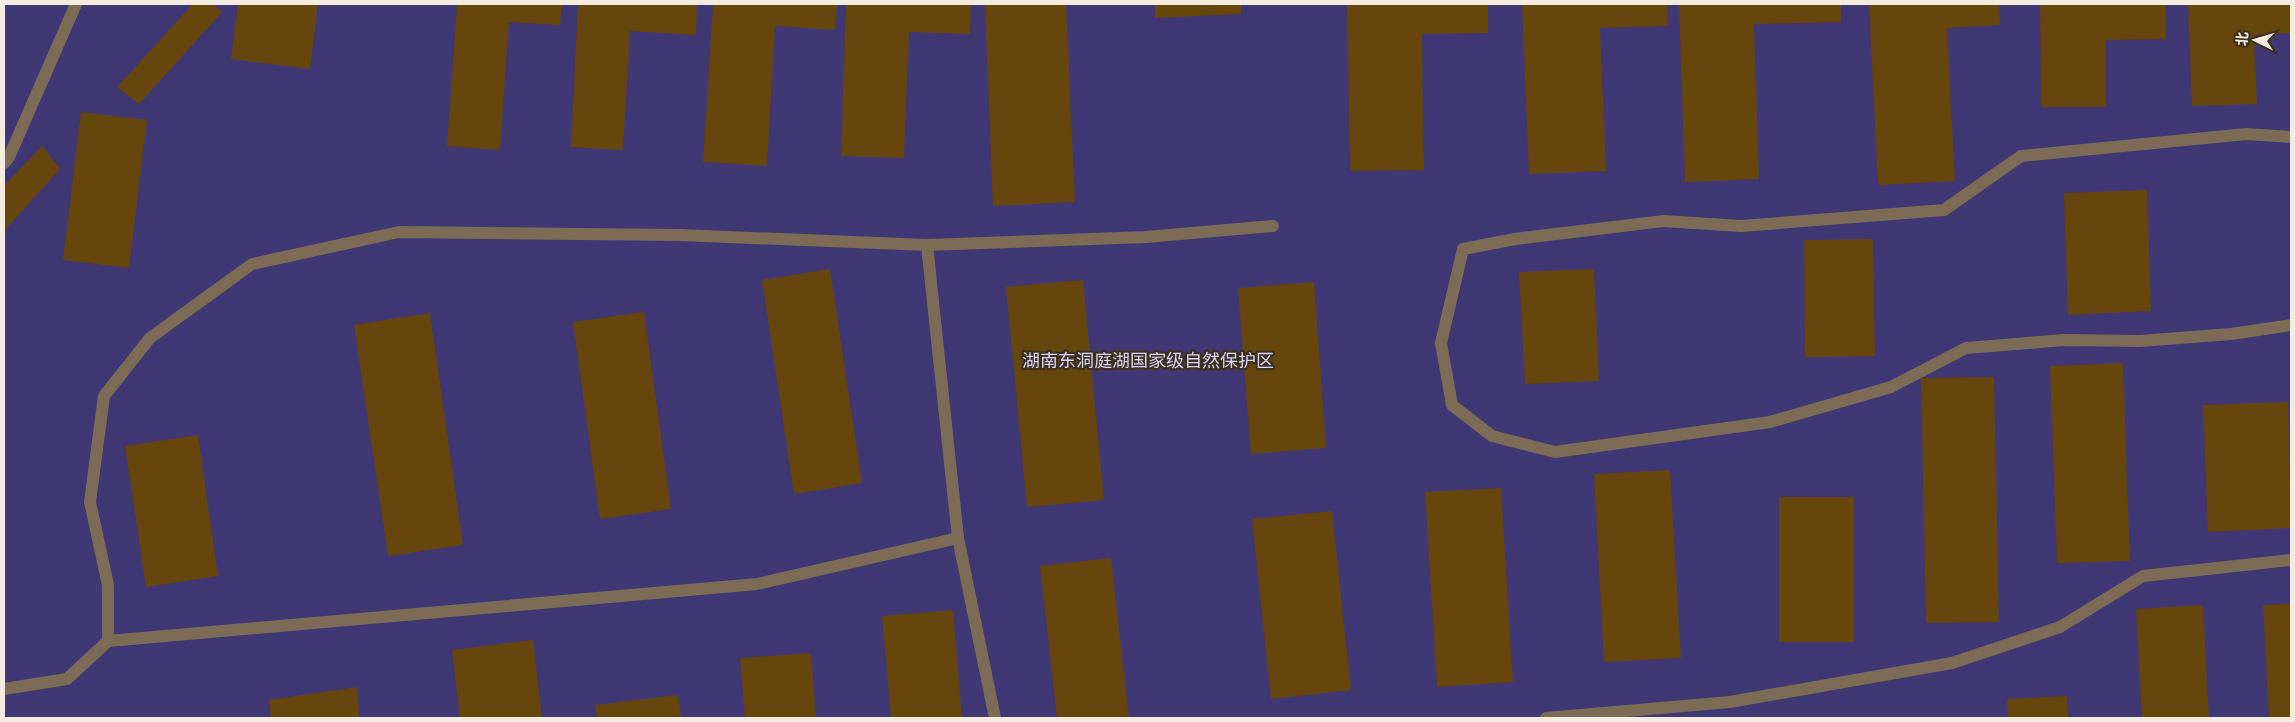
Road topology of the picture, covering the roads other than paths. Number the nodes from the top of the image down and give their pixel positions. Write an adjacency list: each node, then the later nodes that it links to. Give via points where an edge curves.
1 (76, 4): 3 (street)
2 (2291, 137): 6 (street, via 2246,134 2021,156 1944,210 1741,226 1663,221 1515,239 1463,249 1441,343 1452,405 1492,436 1555,452 1770,422 1891,387 1966,348 2064,340 2158,340)
3 (4, 163)
4 (1273, 226): 5 (street, via 1146,237)
5 (927, 245): 7 (street); 9 (street, via 679,235 399,232 252,264 150,338 104,396 90,502 108,585)
6 (2291, 325)
7 (958, 538): 9 (street, via 757,584); 11 (street)
8 (2291, 560): 12 (street, via 2143,576 2060,628 1952,663 1730,702)
9 (108, 641): 10 (street, via 67,679)
10 (4, 689)
11 (995, 718)
12 (1546, 718)

